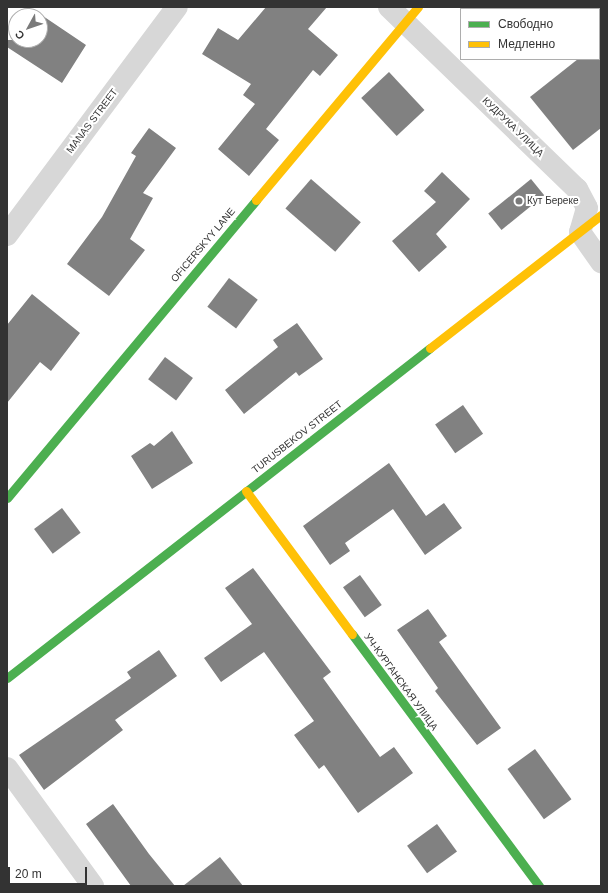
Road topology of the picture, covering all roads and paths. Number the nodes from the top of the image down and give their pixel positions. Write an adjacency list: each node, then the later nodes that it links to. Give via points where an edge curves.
1 (174, 8): 5 (street, MANAS STREET)
2 (404, 11): 4 (street, КУДРУКА УЛИЦА, via 577,189 587,208); 8 (street, OFICERSKYY LANE)
3 (601, 215): 4 (street, TURUSBEKOV STREET)
4 (580, 232): 6 (street); 7 (street, TURUSBEKOV STREET)
5 (7, 235)
6 (601, 262)
7 (246, 491): 9 (street, TURUSBEKOV STREET); 12 (street, УЧ-КУРГАНСКАЯ УЛИЦА)
8 (7, 498)
9 (7, 678)
10 (7, 768): 11 (street)
11 (93, 886)
12 (539, 886)

